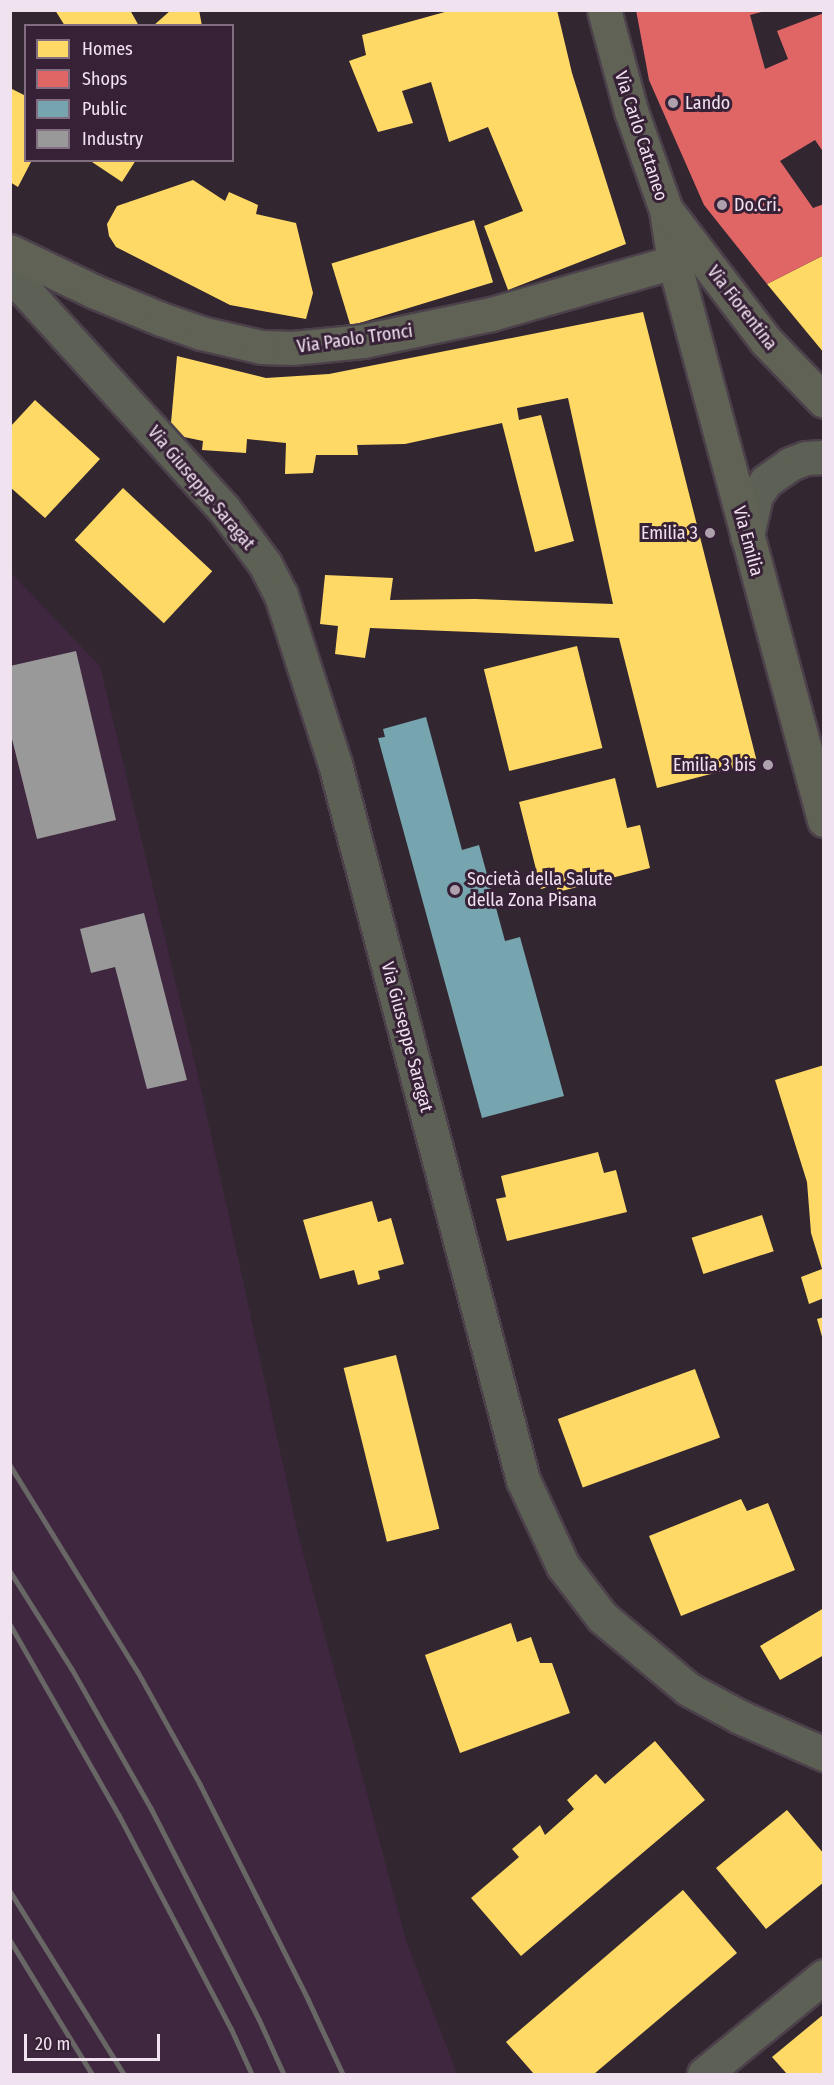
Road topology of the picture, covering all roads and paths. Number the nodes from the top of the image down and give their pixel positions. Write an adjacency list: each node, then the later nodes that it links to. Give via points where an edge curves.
1 (604, 10): 2 (main road, Via Carlo Cattaneo, via 631,111)
2 (666, 210): 4 (main road, Via Carlo Cattaneo); 6 (main road, Via Fiorentina, via 766,341)
3 (10, 251): 4 (main road, Via Paolo Tronci, via 161,319 243,343 292,348 363,341 491,314)
4 (674, 262): 8 (main road, Via Emilia)
5 (10, 274): 10 (street, Via Giuseppe Saragat, via 224,509 265,564 281,595 335,764 523,1480 563,1566 602,1617 688,1689)
6 (824, 401)
7 (824, 457): 8 (street, via 790,464 766,481 756,495)
8 (747, 536): 9 (main road, Via Emilia)
9 (824, 820)
10 (824, 1754)
11 (824, 1976): 12 (street)
12 (704, 2074)

